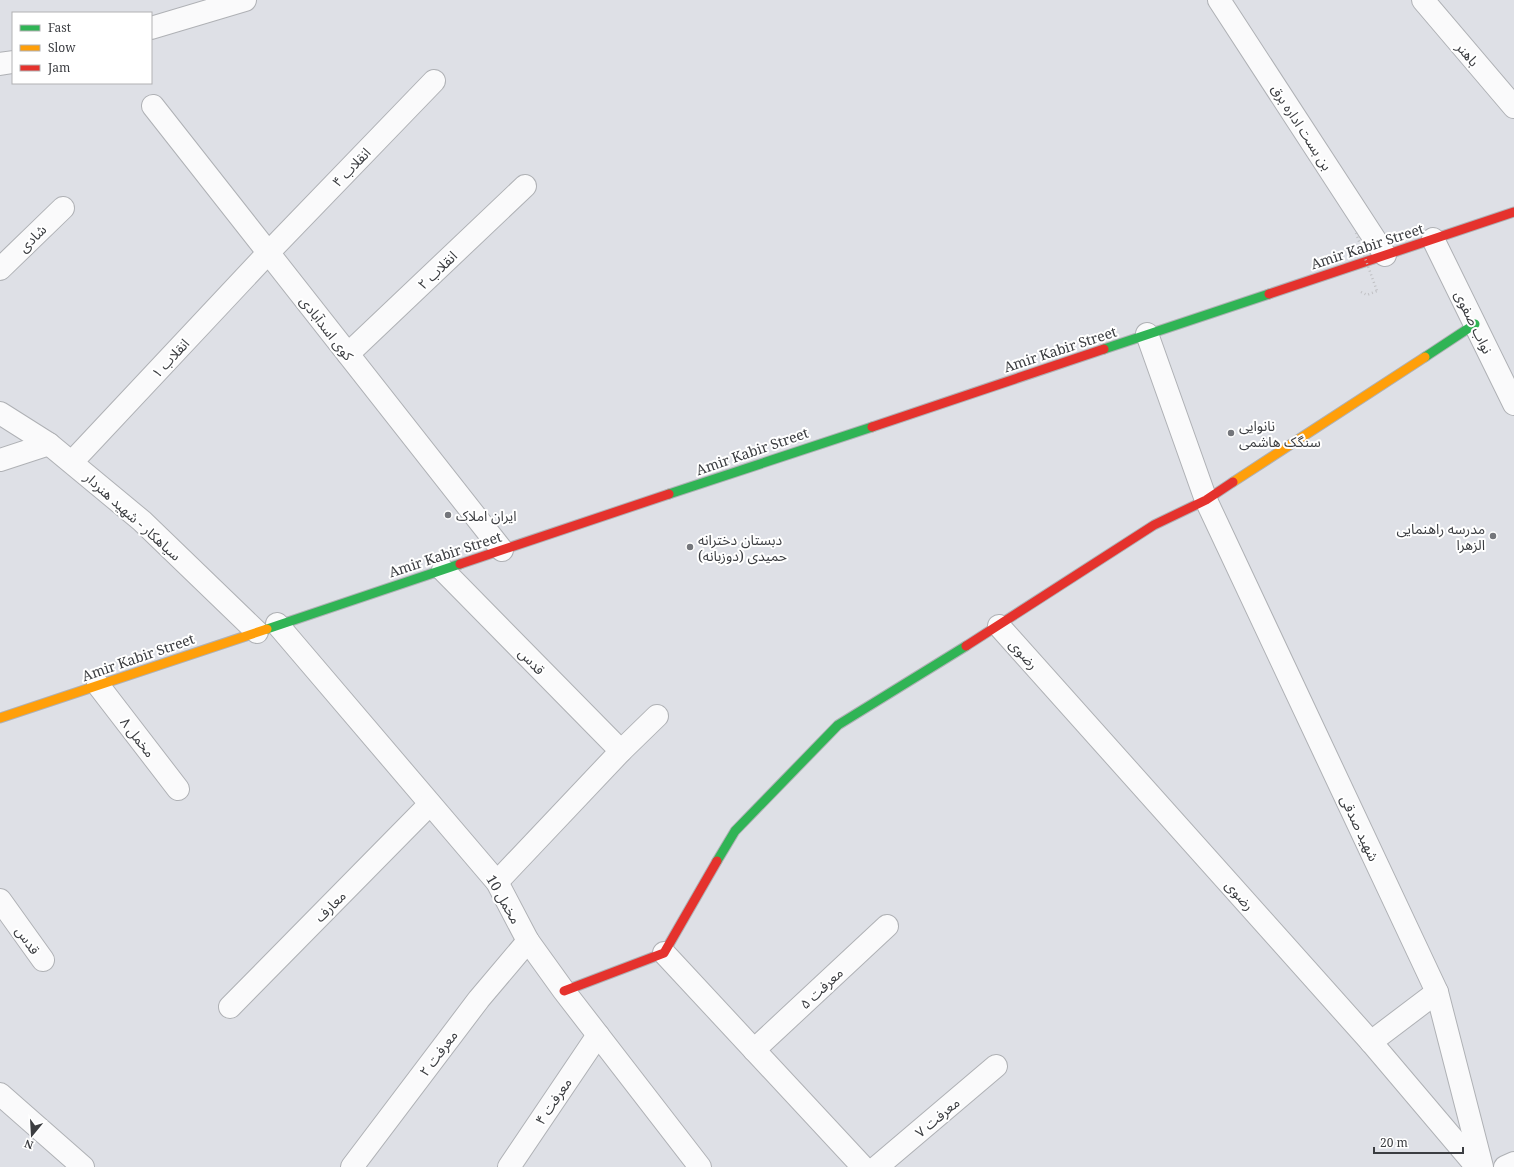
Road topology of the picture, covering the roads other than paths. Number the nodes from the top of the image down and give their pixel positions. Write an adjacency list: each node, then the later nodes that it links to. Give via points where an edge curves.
1 (245, 0): 4 (street)
2 (1219, 0): 15 (street, بن بست اداره برق)
3 (1422, 0): 9 (street, باهنر)
4 (152, 28)
5 (12, 62): 6 (street)
6 (0, 64)
7 (434, 81): 14 (street, انقلاب ۴)
8 (153, 106): 14 (street, کوی اسدآبادی)
9 (1514, 107)
10 (525, 186): 19 (street, انقلاب ۲)
11 (63, 208): 16 (street, شادی)
12 (1514, 212): 13 (main road, Amir Kabir Street)
13 (1433, 239): 15 (main road, Amir Kabir Street); 17 (street, نواب صفوی)
14 (268, 253): 19 (street, کوی اسدآبادی); 24 (street, انقلاب ۱)
15 (1385, 255): 18 (main road, Amir Kabir Street)
16 (0, 269)
17 (1475, 324): 20 (street, نواب صفوی); 25 (main road)
18 (1147, 334): 25 (street, شهید صدقی); 26 (main road, Amir Kabir Street)
19 (348, 354): 26 (street, کوی اسدآبادی)
20 (1514, 404)
21 (0, 413): 22 (street, سیاهکار - شهید هنردار)
22 (49, 444): 23 (street); 24 (street, سیاهکار - شهید هنردار)
23 (0, 460)
24 (72, 462): 29 (street, سیاهکار - شهید هنردار)
25 (1206, 500): 28 (main road, via 1154,525); 43 (street, شهید صدقی)
26 (502, 550): 27 (main road, Amir Kabir Street)
27 (443, 570): 29 (main road, Amir Kabir Street); 33 (street, قدس)
28 (999, 626): 40 (main road, via 838,725 735,831); 46 (street, رضوی)
29 (267, 628): 30 (main road, Amir Kabir Street); 35 (street, مخمل 10)
30 (98, 685): 32 (main road, Amir Kabir Street); 34 (street, مخمل ۸)
31 (658, 716): 33 (street)
32 (0, 718)
33 (621, 752): 36 (street)
34 (178, 789)
35 (430, 804): 36 (street, مخمل 10); 44 (street, معارف)
36 (497, 882): 39 (street, مخمل 10)
37 (0, 900): 41 (street, قدس)
38 (887, 926): 47 (street, معرفت ۵)
39 (528, 941): 42 (street, مخمل 10); 53 (street, معرفت ۲, via 480,999)
40 (664, 953): 42 (main road); 47 (street)
41 (43, 960)
42 (564, 991): 45 (street, مخمل 10)
43 (1437, 992): 46 (street); 58 (street, شهید صدقی)
44 (230, 1007)
45 (598, 1035): 50 (street, مخمل 10); 54 (street, معرفت ۴)
46 (1371, 1042): 57 (street, رضوی)
47 (754, 1050): 55 (street)
48 (996, 1066): 56 (street, معرفت ۷)
49 (0, 1094): 52 (street)
50 (688, 1161)
51 (1514, 1163): 59 (street)
52 (83, 1167)
53 (352, 1167)
54 (509, 1167)
55 (863, 1167)
56 (877, 1167)
57 (1477, 1167)
58 (1482, 1167)
59 (1505, 1167)

